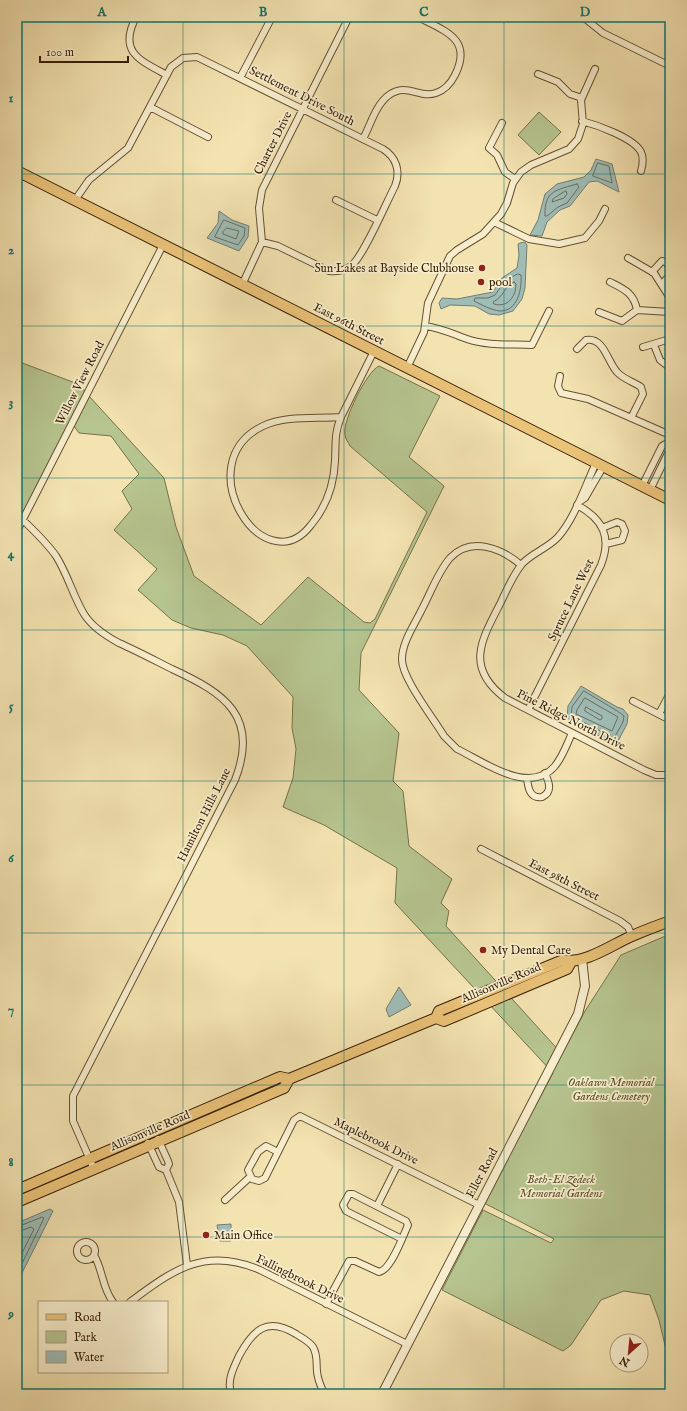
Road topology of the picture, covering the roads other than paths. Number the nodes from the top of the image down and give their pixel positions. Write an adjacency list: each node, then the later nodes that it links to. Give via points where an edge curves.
1 (136, 17): 9 (street, via 128,35 132,51 139,60)
2 (272, 17): 10 (street)
3 (349, 17): 13 (street, Charter Drive)
4 (418, 17): 17 (street, via 449,33 458,42 461,61 448,86 432,94 422,94 410,89 394,92 382,103)
5 (583, 17): 6 (street, via 603,33)
6 (670, 66)
7 (595, 69): 11 (street)
8 (538, 74): 11 (street, via 558,82 570,94)
9 (167, 75): 10 (street, Settlement Drive South, via 175,63 189,57 197,57); 12 (street)
10 (240, 78): 13 (street, Settlement Drive South)
11 (582, 98): 14 (street)
12 (150, 107): 16 (street); 21 (street, via 128,148 89,180)
13 (303, 109): 17 (street, Settlement Drive South); 26 (street, Charter Drive, via 260,195)
14 (582, 122): 19 (street, via 600,126 635,145 642,156); 20 (street, via 581,134 573,146 530,165)
15 (502, 123): 20 (street, via 489,148 497,156 505,172)
16 (208, 137)
17 (363, 139): 24 (street, Settlement Drive South, via 387,152 397,168 396,184)
18 (17, 171): 21 (main road, East 96th Street)
19 (641, 171)
20 (515, 179): 25 (street, via 506,207)
21 (75, 200): 27 (main road, East 96th Street)
22 (336, 200): 24 (street)
23 (606, 209): 25 (street, via 585,238 559,244 529,239)
24 (377, 220): 26 (street, via 357,260 348,268 337,271 322,268 278,246)
25 (494, 222): 40 (street, via 483,234 457,250 448,259 426,307)
26 (262, 242): 34 (street, Charter Drive)
27 (163, 245): 34 (main road, East 96th Street); 57 (street, Willow View Road)
28 (628, 258): 30 (street)
29 (670, 268): 30 (street, via 662,261)
30 (652, 272): 33 (street)
31 (670, 275): 33 (street)
32 (610, 282): 36 (street, via 629,292 635,299)
33 (662, 284): 35 (street)
34 (242, 285): 45 (main road, East 96th Street)
35 (670, 298)
36 (637, 310): 38 (street, via 622,321); 39 (street)
37 (549, 311): 40 (street, via 532,345 490,344)
38 (599, 312)
39 (670, 312)
40 (426, 326): 46 (street)
41 (670, 339): 42 (street)
42 (654, 345): 43 (street); 47 (street, via 660,360)
43 (642, 347)
44 (577, 348): 50 (street, via 586,340 596,342 604,350 616,371 641,387 643,394)
45 (374, 351): 46 (main road, East 96th Street); 49 (street)
46 (407, 368): 53 (main road, East 96th Street)
47 (670, 368)
48 (560, 376): 50 (street, via 559,389 564,395 588,399)
49 (341, 417): 49 (street, via 335,434 332,486 320,513 307,530 294,540 279,543 261,536 242,515 232,490 230,467 238,448 249,435 272,422)
50 (631, 418): 51 (street)
51 (670, 435)
52 (670, 442): 54 (street, via 670,449)
53 (599, 465): 54 (main road, East 96th Street); 56 (street, via 585,498)
54 (646, 488): 55 (main road, East 96th Street)
55 (670, 500)
56 (578, 504): 58 (street, Spruce Lane West, via 590,513); 61 (street, via 559,536)
57 (23, 520): 59 (street, Willow View Road); 80 (street, Hamilton Hills Lane, via 55,555 67,574 84,615 92,624 119,643 214,691 232,707 242,732 243,753 235,780 73,1096 73,1122)
58 (602, 528): 60 (street, Spruce Lane West); 60 (street, via 617,522 622,524 625,531 622,540)
59 (17, 532)
60 (606, 544): 64 (street, Spruce Lane West, via 601,565)
61 (521, 565): 64 (street, Pine Ridge North Drive, via 481,641 480,662 481,669 493,688 505,698); 70 (street, via 500,551 479,545 457,551 444,567 403,651 403,668 450,743 457,749 512,776)
62 (670, 693): 65 (street)
63 (633, 701): 65 (street)
64 (528, 710): 67 (street, Pine Ridge North Drive)
65 (659, 714): 66 (street)
66 (670, 720)
67 (572, 733): 68 (street, via 554,766); 69 (street, Pine Ridge North Drive, via 656,775)
68 (545, 773): 70 (street); 70 (street, via 550,787 548,793 542,797 536,797 530,792)
69 (670, 776)
70 (527, 778)
71 (481, 849): 73 (street, East 98th Street, via 620,921 628,927)
72 (670, 921): 73 (main road, Allisonville Road)
73 (632, 936): 74 (main road, Allisonville Road)
74 (582, 959): 75 (main road, Allisonville Road, via 571,962 567,969 482,1005 444,1020 436,1018); 88 (street, Eller Road, via 585,986 578,1014)
75 (289, 1079): 76 (main road, Allisonville Road, via 280,1077); 77 (main road, Allisonville Road, via 284,1088)
76 (150, 1133): 77 (street); 78 (street); 80 (main road, Allisonville Road)
77 (159, 1141): 78 (main road, Allisonville Road); 83 (street, via 168,1161)
78 (149, 1145): 82 (main road, Allisonville Road); 83 (street, via 159,1167)
79 (278, 1152): 81 (street, Maplebrook Drive, via 294,1120 300,1116); 84 (street, Maplebrook Drive, via 263,1180); 84 (street, via 266,1146 260,1149 248,1170)
80 (89, 1159): 82 (street, Hamilton Hills Lane); 85 (main road, Allisonville Road)
81 (398, 1164): 88 (street, Maplebrook Drive); 89 (street)
82 (94, 1169): 87 (main road, Allisonville Road)
83 (166, 1170): 92 (street, via 179,1202)
84 (250, 1177): 86 (street)
85 (17, 1190)
86 (225, 1200)
87 (17, 1202)
88 (479, 1205): 98 (street, Eller Road)
89 (377, 1206): 90 (street, via 406,1221 408,1225); 90 (street, via 353,1194 349,1194 342,1205 346,1211)
90 (402, 1239): 97 (street, via 383,1272 349,1261)
91 (94, 1255): 94 (street, via 100,1266 108,1296)
92 (187, 1265): 93 (street, Fallingbrook Drive); 97 (street, Fallingbrook Drive, via 215,1261 248,1265)
93 (138, 1296): 95 (street, Fallingbrook Drive); 96 (street)
94 (112, 1301)
95 (131, 1301)
96 (142, 1301)
97 (326, 1304): 98 (street, Fallingbrook Drive)
98 (407, 1344): 101 (street, Eller Road)
99 (231, 1394): 100 (street, via 230,1376 249,1338 257,1330 278,1326 288,1329 308,1342 316,1353 318,1377)
100 (324, 1394)
101 (382, 1394)

